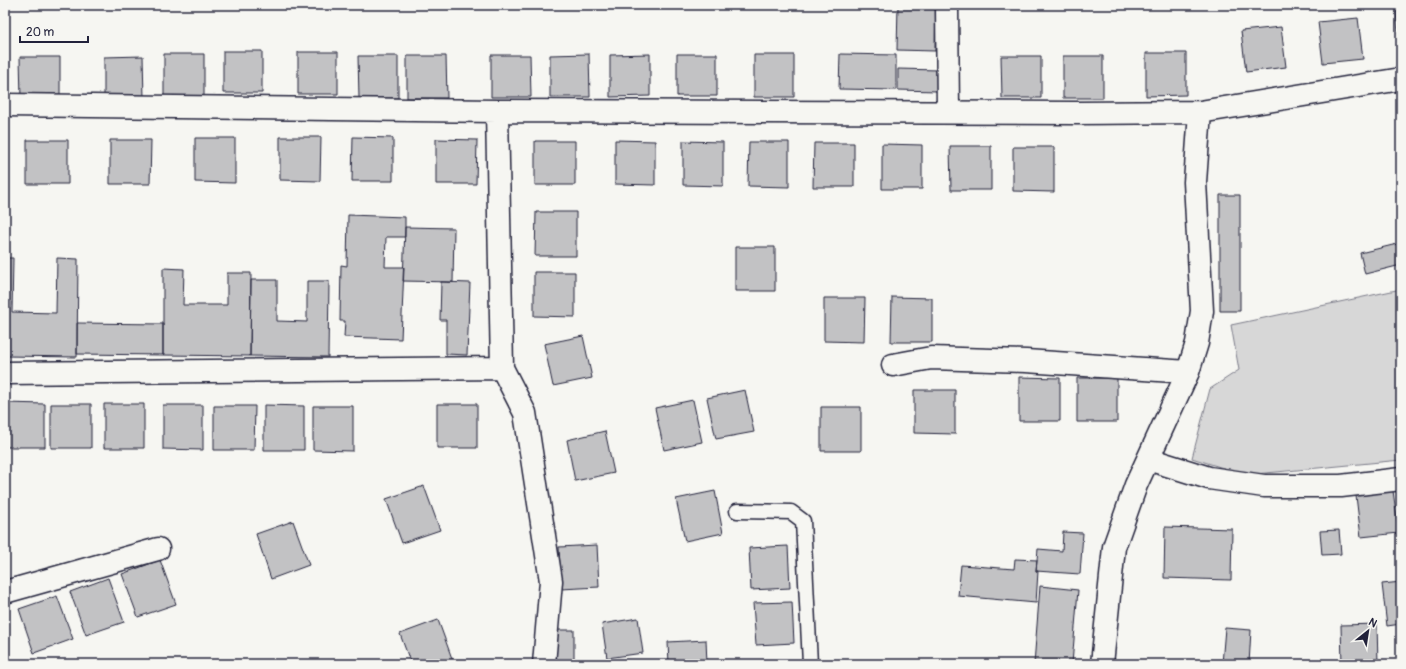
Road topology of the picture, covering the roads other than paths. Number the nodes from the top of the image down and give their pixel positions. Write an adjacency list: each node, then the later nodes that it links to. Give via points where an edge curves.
1 (947, 5): 5 (street)
2 (1401, 79): 6 (street)
3 (5, 105): 4 (street)
4 (497, 111): 5 (street); 8 (street)
5 (948, 112): 6 (street)
6 (1200, 112): 9 (street, via 1195,182 1202,311 1197,343)
7 (892, 365): 9 (street, via 931,358 1026,361)
8 (502, 368): 10 (street); 16 (street, via 525,413 551,581)
9 (1188, 372): 11 (street)
10 (5, 373)
11 (1148, 459): 12 (street, via 1209,478 1264,486 1341,486); 18 (street, via 1114,547)
12 (1401, 479)
13 (737, 511): 17 (lane, via 791,512 803,521)
14 (158, 549): 15 (street)
15 (5, 592)
16 (544, 664)
17 (810, 664)
18 (1102, 664)

